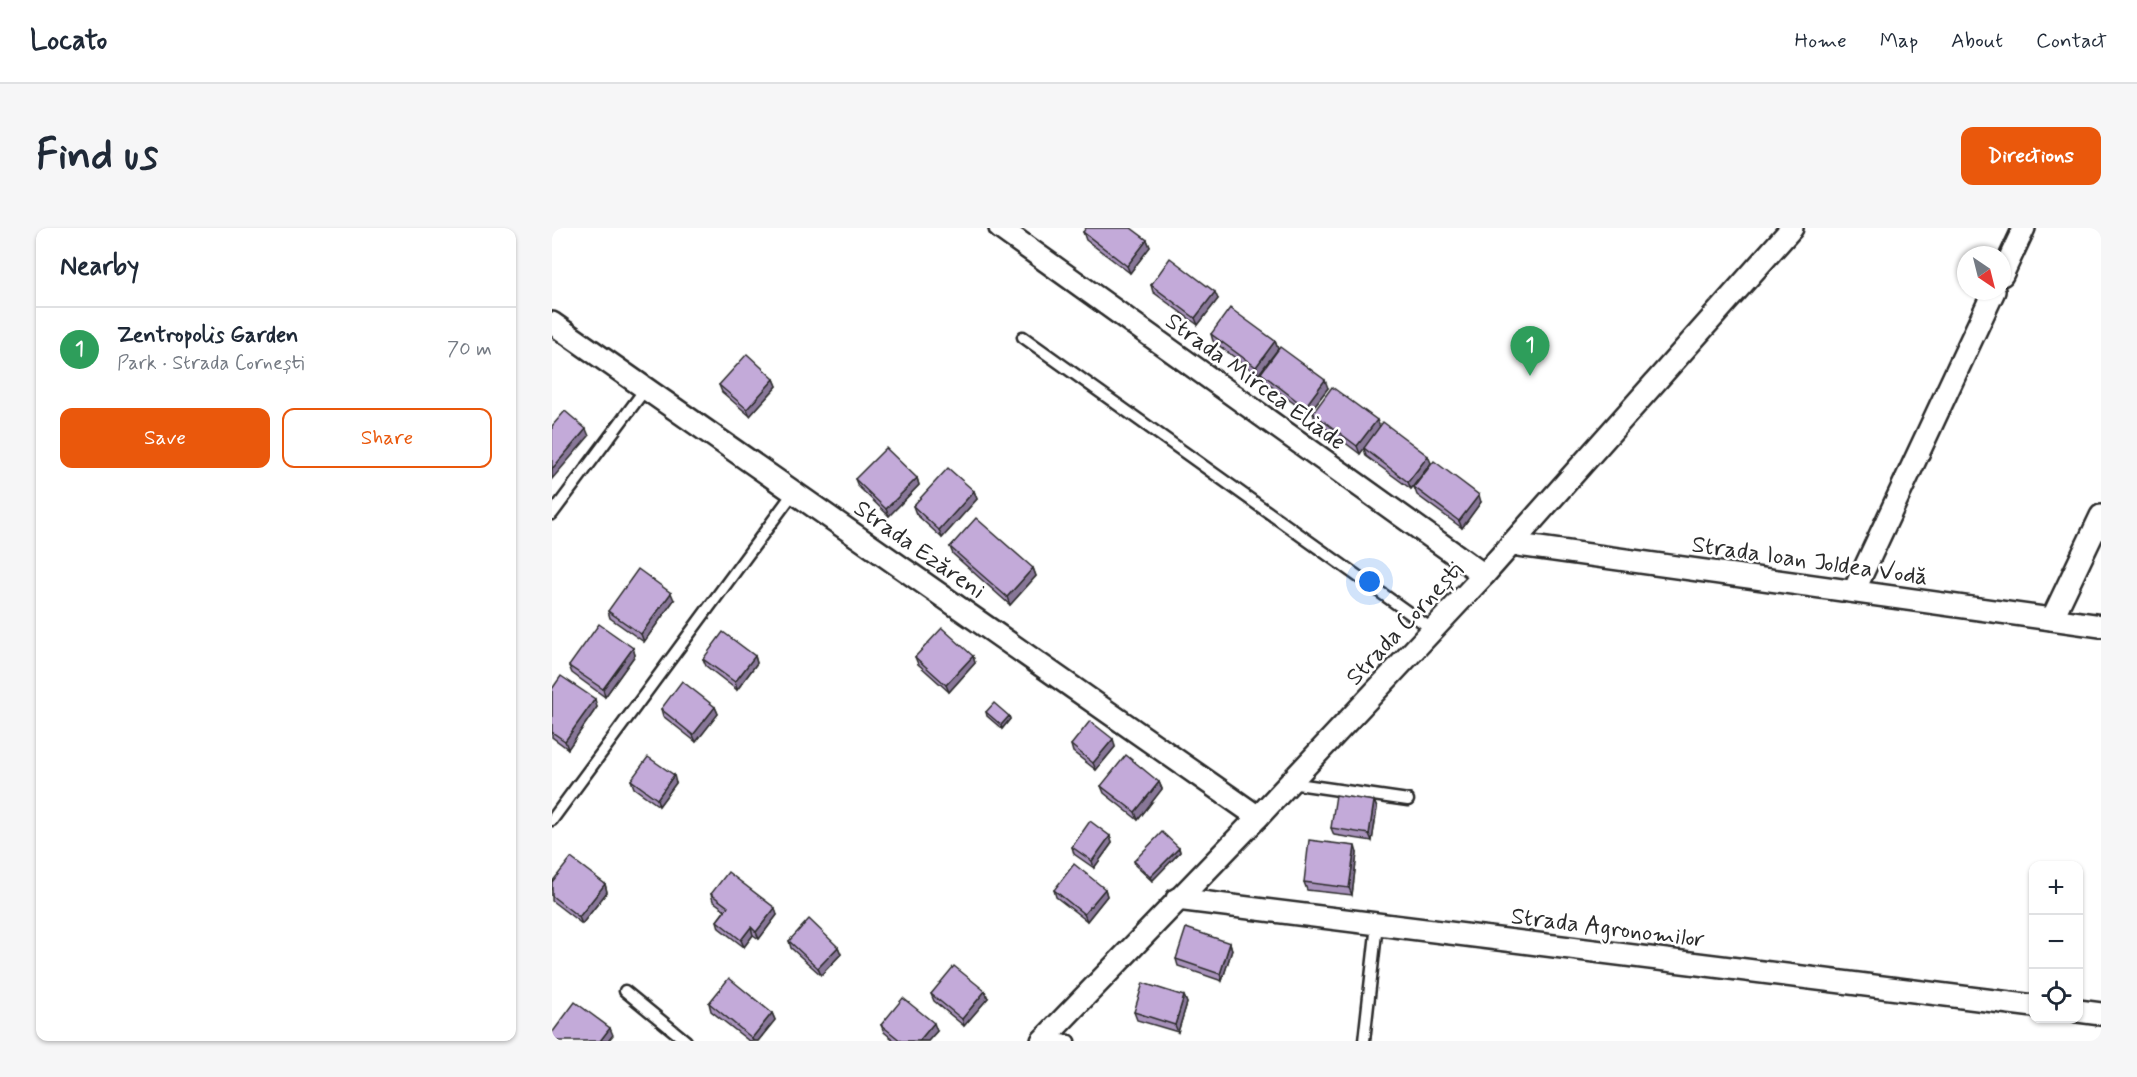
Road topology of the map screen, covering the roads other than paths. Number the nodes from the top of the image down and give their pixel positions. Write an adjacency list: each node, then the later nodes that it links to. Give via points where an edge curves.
1 (1000, 228): 13 (street, Strada Mircea Eliade)
2 (2024, 228): 4 (street)
3 (1787, 230): 12 (street, Strada Cornești)
4 (2011, 256)
5 (1990, 300): 14 (street)
6 (552, 323): 8 (street, Strada Ezăreni)
7 (1023, 337): 17 (lane)
8 (646, 388): 9 (street, Strada Ezăreni); 10 (lane)
9 (794, 492): 20 (street, Strada Ezăreni); 21 (lane)
10 (552, 514)
11 (2101, 516): 15 (street)
12 (1511, 544): 13 (street, Strada Cornești); 14 (street, Strada Ioan Joldea Vodă)
13 (1484, 575): 17 (street, Strada Cornești)
14 (1854, 591): 15 (street, Strada Ioan Joldea Vodă)
15 (2052, 619): 16 (street, Strada Ioan Joldea Vodă)
16 (2101, 626)
17 (1432, 630): 18 (street, Strada Cornești)
18 (1290, 783): 19 (lane); 20 (street, Strada Cornești)
19 (1408, 800)
20 (1258, 817): 22 (street, Strada Cornești)
21 (552, 820)
22 (1177, 899): 23 (street, Strada Agronomilor); 28 (street, Strada Cornești)
23 (1377, 924): 25 (street, Strada Agronomilor); 31 (lane)
24 (625, 991): 29 (lane)
25 (2029, 1005)
26 (2083, 1012): 27 (street)
27 (2101, 1014)
28 (1043, 1040): 30 (lane)
29 (686, 1041)
30 (1069, 1041)
31 (1364, 1041)

